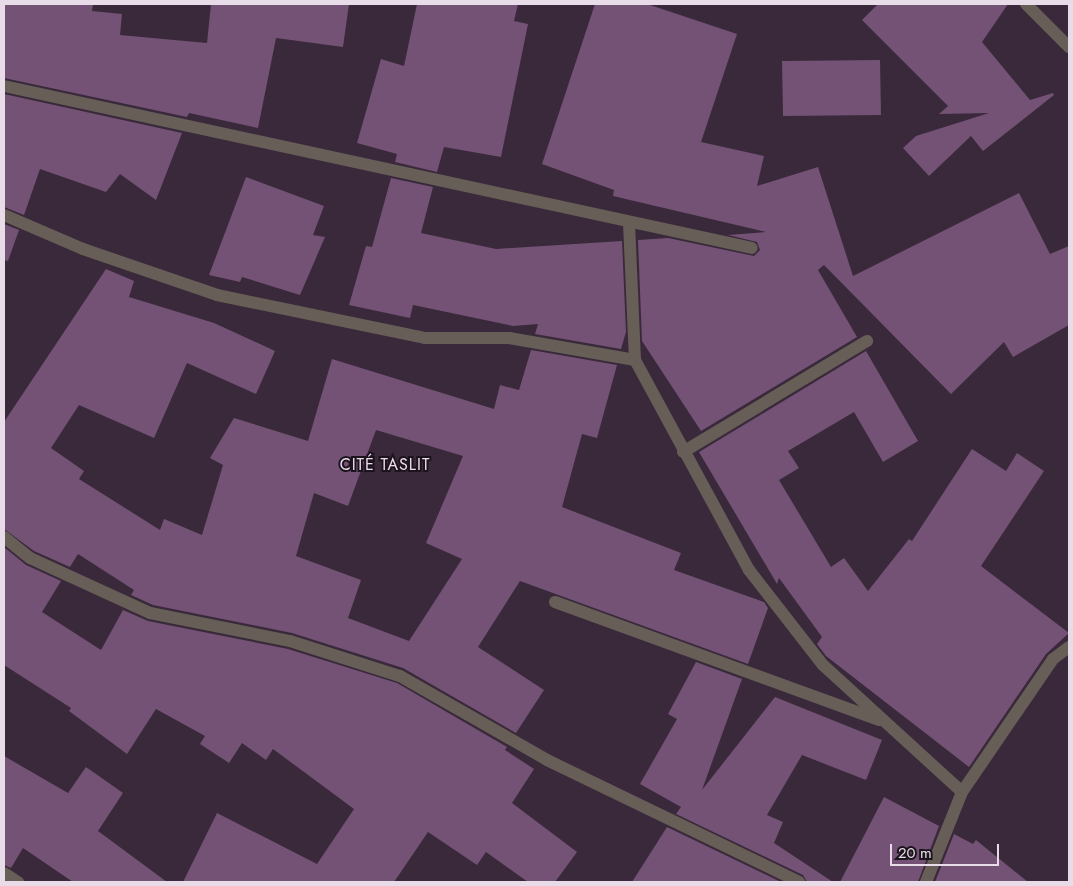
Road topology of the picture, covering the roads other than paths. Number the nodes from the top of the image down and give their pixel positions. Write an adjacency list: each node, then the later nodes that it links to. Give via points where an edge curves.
1 (1026, 4): 2 (street)
2 (1069, 47)
3 (4, 86): 5 (street)
4 (4, 214): 8 (street, via 82,249 217,295 425,338 508,338)
5 (629, 223): 6 (street); 8 (street)
6 (752, 248)
7 (867, 342): 9 (street)
8 (635, 360): 9 (street)
9 (683, 452): 13 (street, via 749,570 823,665)
10 (4, 537): 17 (street, via 30,558 150,613 290,641 400,676 548,760)
11 (555, 602): 13 (street)
12 (1069, 647): 14 (street, via 1054,658)
13 (886, 723): 14 (street)
14 (962, 792): 18 (street)
15 (4, 873): 16 (street)
16 (18, 882)
17 (799, 882)
18 (926, 882)

